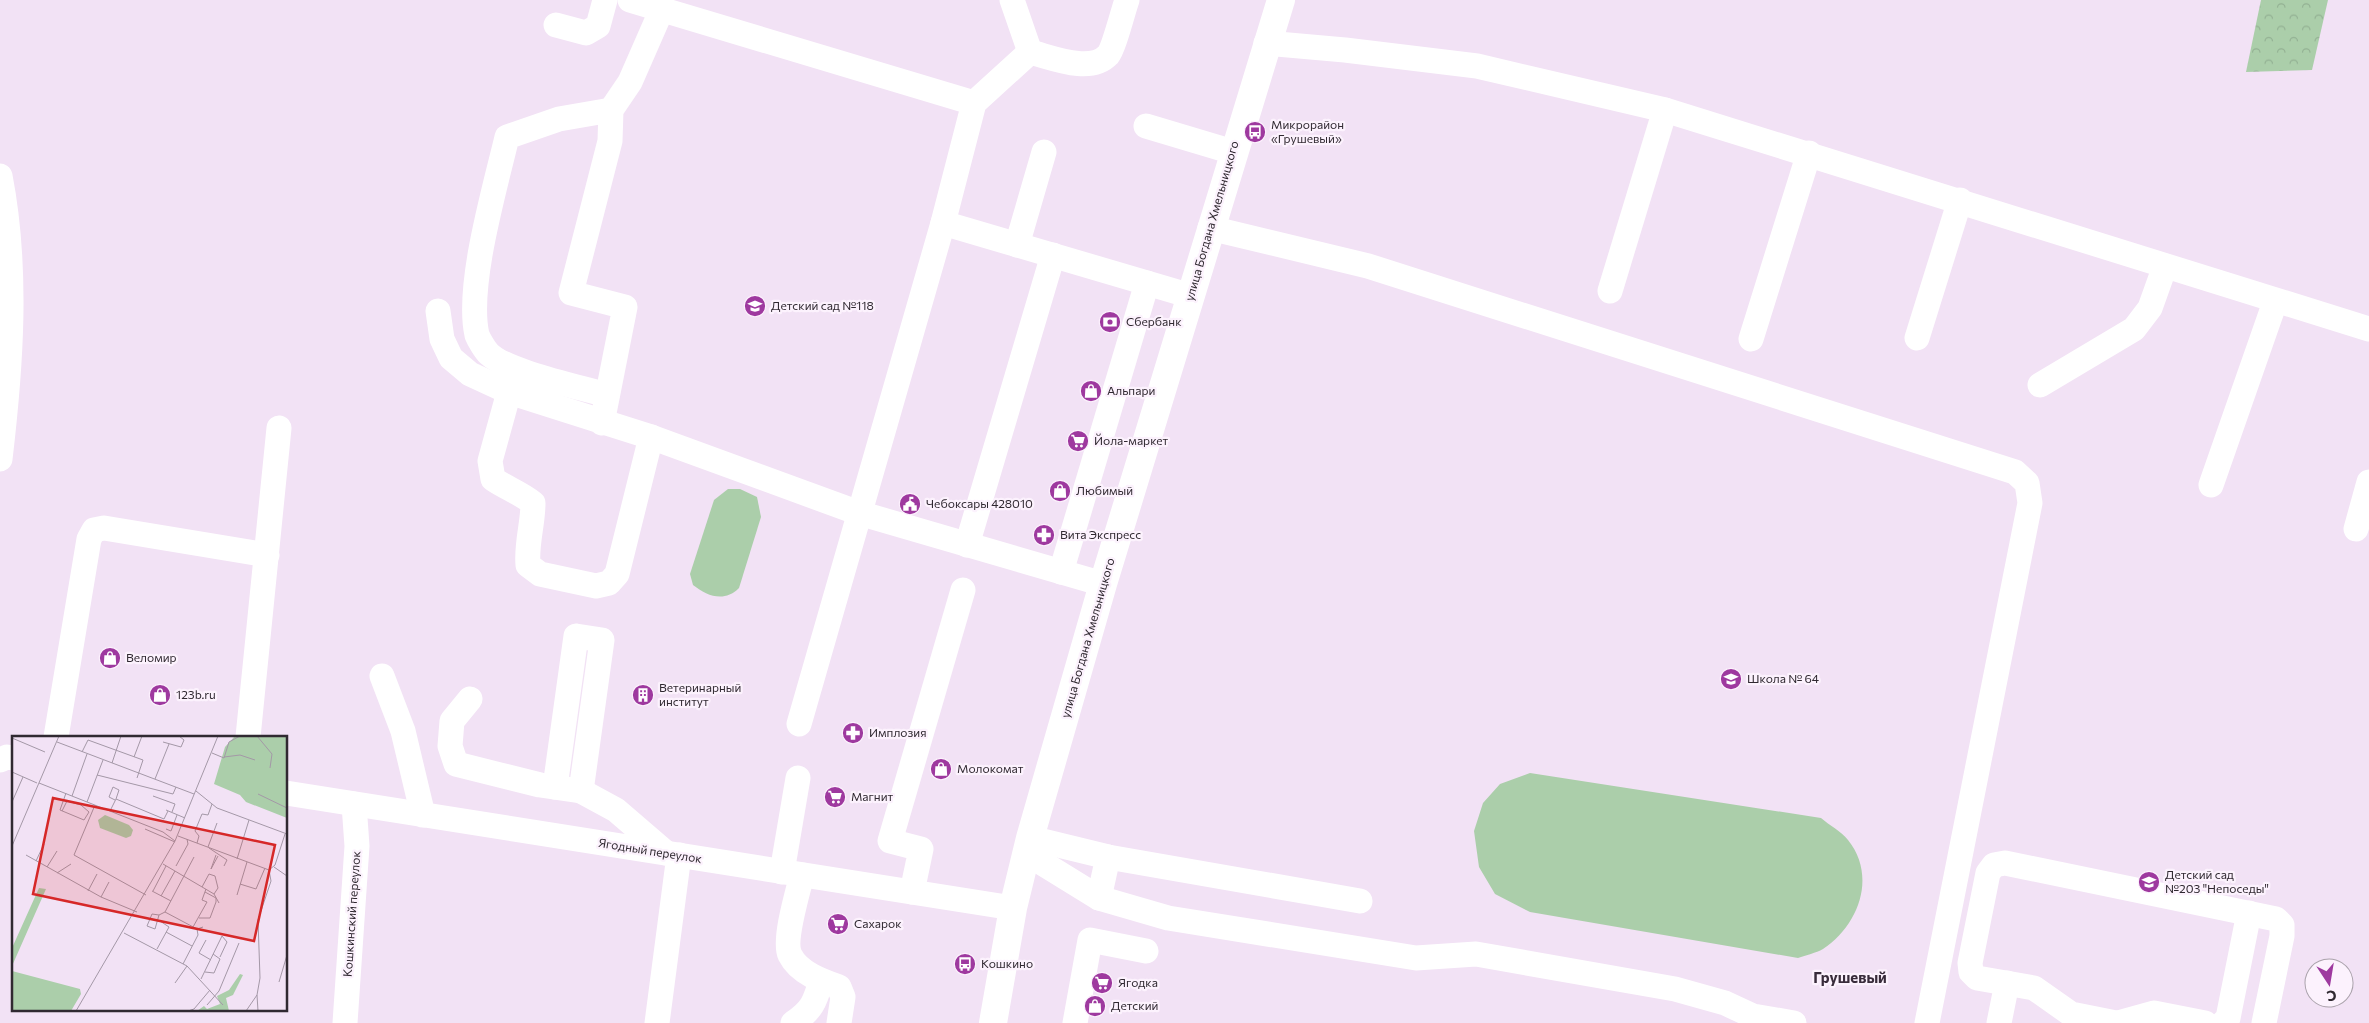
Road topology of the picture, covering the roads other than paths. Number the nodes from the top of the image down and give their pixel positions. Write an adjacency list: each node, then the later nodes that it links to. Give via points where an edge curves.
1 (605, 0): 7 (street, via 598,26 586,33)
2 (630, 0): 6 (street)
3 (1012, 0): 9 (street)
4 (1127, 0): 9 (street, via 1109,54 1098,62 1082,64)
5 (1281, 0): 8 (main road, улица Богдана Хмельницкого)
6 (662, 9): 10 (street); 11 (street, via 630,82)
7 (556, 25)
8 (1266, 43): 12 (street, via 1477,66); 15 (main road, улица Богдана Хмельницкого)
9 (1030, 52): 10 (street)
10 (974, 103): 20 (street)
11 (612, 110): 35 (street, via 610,140 571,293 625,307); 35 (street, via 559,119 507,137 481,251 474,310 478,337 489,354 509,366)
12 (1665, 110): 16 (street); 26 (street)
13 (1146, 126): 15 (street)
14 (1044, 152): 22 (street)
15 (1233, 152): 21 (main road, улица Богдана Хмельницкого)
16 (1809, 153): 18 (street); 32 (street)
17 (0, 176): 19 (street)
18 (1960, 200): 24 (street); 31 (street)
19 (3, 218): 39 (street, via 10,281 10,354)
20 (942, 223): 22 (street); 42 (street)
21 (1210, 228): 27 (main road, улица Богдана Хмельницкого); 80 (street, via 1368,266 2015,472 2027,484 2030,502)
22 (1016, 245): 23 (street)
23 (1053, 255): 25 (street); 44 (street)
24 (2165, 266): 28 (street); 33 (street, via 2150,308 2134,329)
25 (1147, 283): 27 (street); 46 (street)
26 (1610, 292)
27 (1191, 296): 47 (main road, улица Богдана Хмельницкого)
28 (2275, 302): 30 (street); 41 (street)
29 (438, 311): 34 (street, via 442,339 451,358 470,374)
30 (2369, 329)
31 (1917, 338)
32 (1751, 339)
33 (2040, 385)
34 (509, 392): 36 (street); 38 (street, via 490,461 493,479 533,503 526,549 528,565 540,574 596,586 609,583 617,574)
35 (607, 395): 36 (street)
36 (602, 423): 38 (street)
37 (279, 428): 45 (street)
38 (651, 437): 42 (street)
39 (0, 459)
40 (2369, 482): 43 (street)
41 (2211, 485)
42 (859, 513): 44 (street); 51 (street)
43 (2356, 529)
44 (967, 545): 46 (street)
45 (267, 555): 52 (street, via 104,528 94,530 89,539); 53 (street)
46 (1060, 572): 47 (street)
47 (1103, 584): 60 (main road, улица Богдана Хмельницкого)
48 (962, 590): 64 (street, via 890,841 921,849)
49 (382, 676): 59 (street, via 403,731)
50 (470, 699): 55 (street, via 452,720 450,746 456,764)
51 (799, 724)
52 (56, 736)
53 (248, 736)
54 (798, 778): 63 (street)
55 (555, 787): 56 (street); 56 (street, via 576,636 602,640)
56 (581, 791): 61 (street, via 616,810)
57 (288, 793): 58 (street, Ягодный переулок)
58 (354, 804): 59 (street, Ягодный переулок); 73 (street, Кошкинский переулок, via 357,846)
59 (423, 815): 61 (street, Ягодный переулок)
60 (1028, 846): 62 (street); 65 (street); 67 (main road, улица Богдана Хмельницкого)
61 (673, 854): 63 (street, Ягодный переулок); 74 (street)
62 (1108, 857): 65 (street); 66 (street)
63 (792, 873): 64 (street, Ягодный переулок); 70 (street, via 789,954 798,966)
64 (912, 892): 67 (street, Ягодный переулок)
65 (1099, 898): 72 (street, via 1168,918 1416,958 1476,954 1674,989 1725,1003)
66 (1360, 901)
67 (1013, 908): 77 (main road, улица Богдана Хмельницкого)
68 (2248, 914): 71 (street, via 2005,863 1994,865 1988,873 1970,962 1971,972 1977,978); 84 (street, via 2228,1018); 85 (street, via 2276,919 2282,925)
69 (1146, 951): 78 (street, via 1090,940)
70 (821, 981): 75 (street, via 816,1000 807,1014); 76 (street, via 838,987 843,997)
71 (2007, 983): 81 (street); 82 (street, via 2034,988 2071,1014)
72 (1752, 1020): 79 (street)
73 (345, 1023)
74 (657, 1023)
75 (793, 1023)
76 (839, 1023)
77 (993, 1023)
78 (1076, 1023)
79 (1794, 1023)
80 (1927, 1023)
81 (1999, 1023)
82 (2117, 1023): 83 (street, via 2154,1013)
83 (2205, 1023)
84 (2223, 1023)
85 (2264, 1023)

